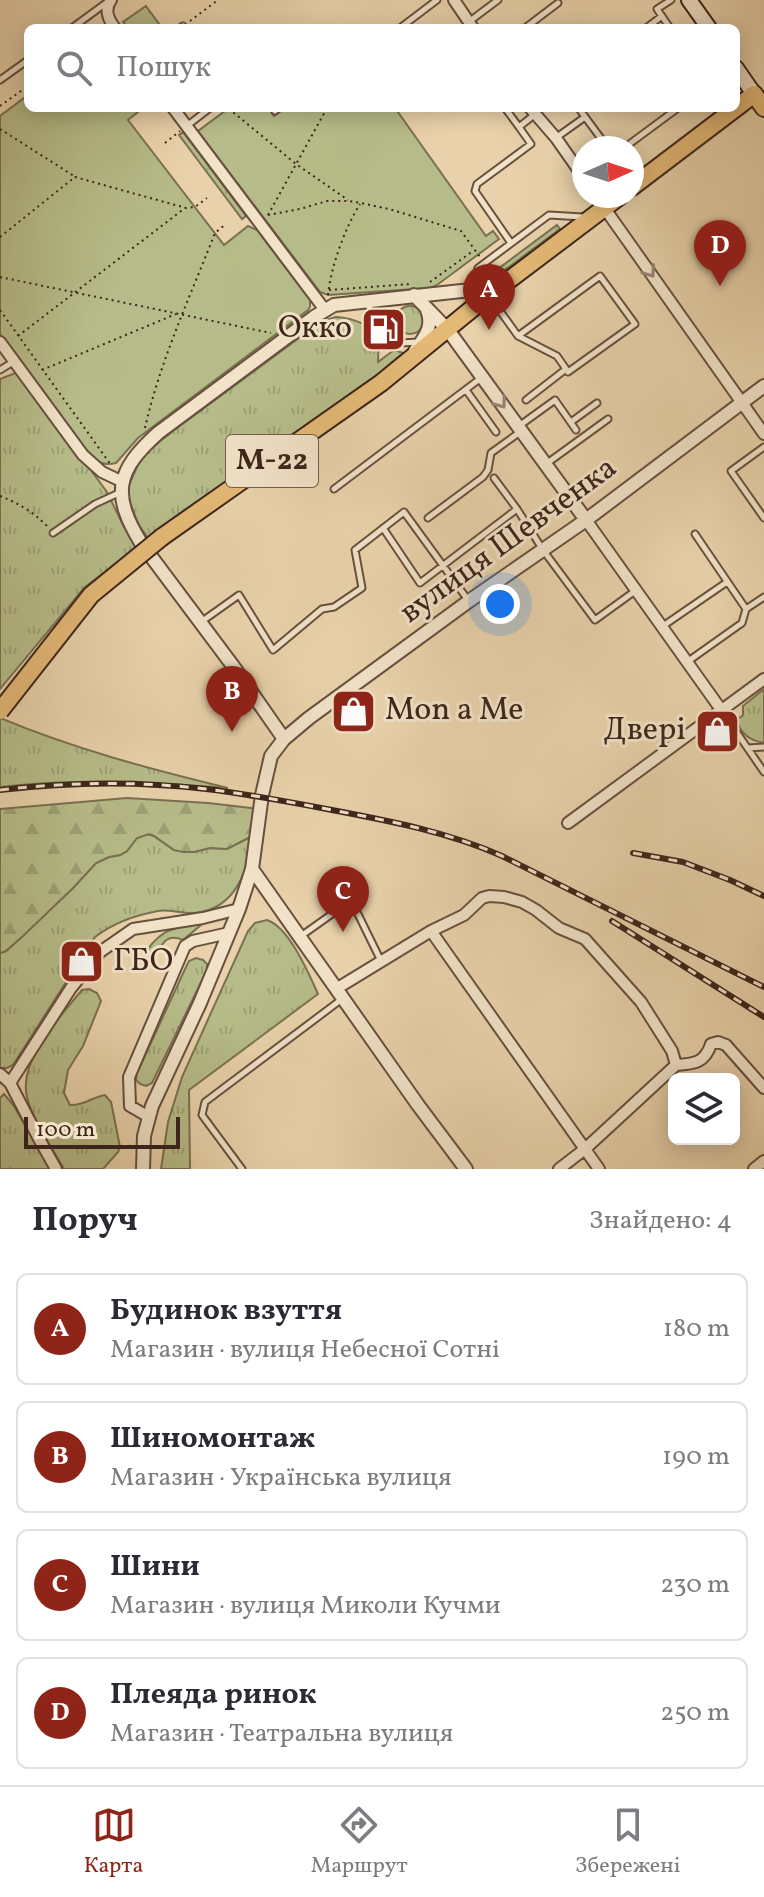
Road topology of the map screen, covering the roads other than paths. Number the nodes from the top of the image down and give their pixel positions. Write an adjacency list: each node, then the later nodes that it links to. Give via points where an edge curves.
1 (111, 0): 9 (lane); 10 (street, via 107,11)
2 (437, 0): 11 (lane)
3 (454, 0): 12 (street)
4 (498, 0): 13 (lane)
5 (671, 0): 8 (lane, via 657,9)
6 (689, 0): 17 (main road)
7 (558, 3): 14 (lane)
8 (662, 16): 15 (lane); 16 (lane)
9 (78, 24)
10 (112, 24)
11 (405, 24)
12 (470, 24)
13 (472, 24)
14 (530, 24)
15 (651, 24)
16 (667, 24)
17 (706, 24)
18 (24, 63): 20 (lane)
19 (740, 73): 21 (main road)
20 (0, 80)
21 (761, 97): 22 (highway)
22 (740, 106)
23 (176, 112): 32 (street)
24 (205, 112): 32 (lane)
25 (508, 112): 33 (lane)
26 (531, 112): 33 (lane)
27 (533, 112): 36 (street)
28 (581, 112): 31 (lane)
29 (673, 112): 35 (lane)
30 (731, 112): 38 (highway)
31 (585, 117): 34 (lane); 36 (lane)
32 (187, 126): 47 (street, via 264,218)
33 (519, 127): 42 (lane, via 531,144 477,184 475,191)
34 (599, 136)
35 (640, 136)
36 (556, 138): 37 (street)
37 (572, 161)
38 (644, 178)
39 (593, 208): 42 (lane, via 549,215)
40 (597, 208): 44 (highway, М-22)
41 (599, 208): 58 (street, one-way to 58)
42 (511, 243): 44 (lane, via 478,268 475,278)
43 (415, 289): 44 (street); 45 (street); 46 (street)
44 (488, 293): 48 (lane); 49 (highway, М-22)
45 (364, 301): 47 (street); 49 (lane, via 400,343)
46 (426, 307): 49 (street); 49 (street)
47 (325, 310): 69 (street, via 158,433 128,467)
48 (518, 336): 52 (lane, via 557,356); 52 (lane, via 600,276 635,324)
49 (435, 337): 54 (street); 89 (highway, М-22, bridge, via 91,595)
50 (0, 342): 51 (street)
51 (14, 362): 53 (lane); 69 (street, via 83,455)
52 (566, 369): 57 (lane)
53 (0, 370)
54 (482, 377): 56 (lane); 62 (street, one-way to 62)
55 (764, 386): 58 (street, вулиця Шевченка)
56 (466, 390): 64 (lane); 70 (lane)
57 (526, 400)
58 (741, 402): 65 (street); 74 (street, вулиця Шевченка)
59 (597, 403): 61 (lane)
60 (608, 419): 67 (lane)
61 (571, 422): 62 (lane, via 555,400); 63 (lane)
62 (520, 429): 67 (street); 72 (lane, via 491,453 483,477)
63 (576, 430)
64 (496, 432)
65 (764, 434)
66 (764, 447): 73 (lane, via 731,471)
67 (545, 464): 74 (street)
68 (494, 478): 71 (lane)
69 (122, 487): 76 (lane); 85 (street, via 130,525)
70 (334, 489)
71 (517, 509): 78 (lane); 79 (lane)
72 (428, 518)
73 (764, 518)
74 (586, 520): 78 (street, вулиця Шевченка); 81 (street)
75 (383, 528): 79 (lane, via 404,512); 79 (lane, via 420,583); 85 (lane, via 355,550 362,588 322,609 273,650 239,595)
76 (53, 533)
77 (695, 534): 80 (lane)
78 (543, 550): 81 (lane, via 595,620); 83 (street, вулиця Шевченка)
79 (443, 566): 83 (lane)
80 (728, 582): 84 (lane); 86 (lane)
81 (636, 590): 86 (street)
82 (764, 597): 84 (lane)
83 (469, 601): 91 (street, вулиця Шевченка)
84 (746, 609): 87 (lane, via 742,623)
85 (201, 623): 91 (street)
86 (662, 627): 87 (street)
87 (687, 662): 90 (street)
88 (764, 679): 90 (street)
89 (0, 711)
90 (722, 711): 93 (lane); 95 (street)
91 (284, 739): 96 (street, via 271,756)
92 (764, 747): 93 (lane)
93 (748, 748): 94 (lane)
94 (764, 772)
95 (568, 823)
96 (252, 869): 97 (street); 100 (street)
97 (239, 909): 99 (street); 105 (street, via 133,929 100,952)
98 (431, 931): 101 (street); 103 (street, via 464,915 482,898 522,902 585,939 641,1002); 108 (street)
99 (229, 933): 107 (street); 107 (street, via 185,946 129,1077 130,1106)
100 (300, 937): 101 (lane, via 350,904); 102 (street)
101 (381, 961): 102 (street)
102 (340, 993): 112 (lane, via 205,1102 202,1115); 113 (street)
103 (676, 1065): 106 (street, via 699,1061 718,1042); 108 (street)
104 (0, 1074): 105 (street)
105 (10, 1083): 110 (street)
106 (764, 1088)
107 (149, 1117): 111 (street)
108 (585, 1149): 114 (street); 115 (street)
109 (764, 1161): 116 (street)
110 (56, 1169)
111 (143, 1169)
112 (242, 1169)
113 (466, 1169)
114 (559, 1169)
115 (599, 1169)
116 (754, 1169)

